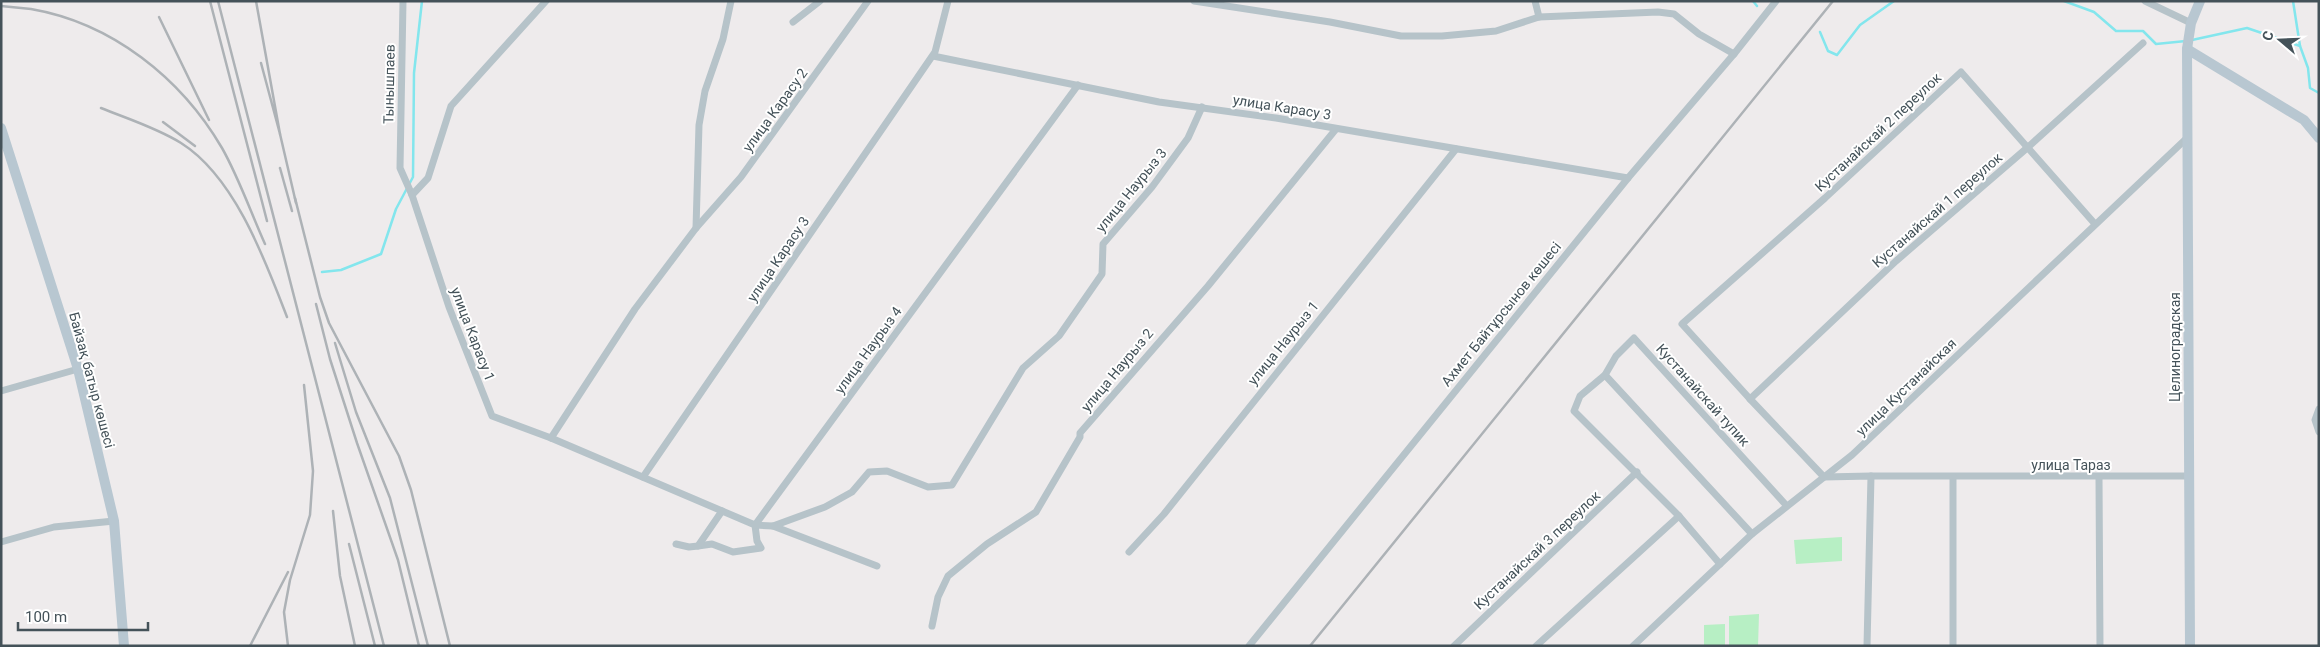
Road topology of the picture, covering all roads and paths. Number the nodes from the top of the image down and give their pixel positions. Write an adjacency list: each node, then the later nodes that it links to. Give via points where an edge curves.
1 (403, 1): 27 (street, Тынышпаев)
2 (546, 1): 29 (street, via 451,106 428,178)
3 (731, 1): 31 (street, via 723,39 705,92 699,126)
4 (820, 1): 13 (street)
5 (868, 1): 31 (street, улица Карасу 2, via 741,177)
6 (948, 1): 18 (street, улица Карасу 3)
7 (1194, 1): 12 (street, via 1401,36 1496,31)
8 (1535, 1): 12 (street)
9 (1776, 1): 17 (street, Ахмет Байтұрсынов көшесі)
10 (2144, 1): 14 (street)
11 (2200, 1): 14 (street)
12 (1538, 17): 17 (street, via 1674,14 1699,34)
13 (793, 22)
14 (2190, 23): 16 (street, Целиноградская)
15 (2143, 43): 25 (street, Кустанайскай 1 переулок)
16 (2187, 48): 23 (street, Целиноградская); 24 (street, via 2304,120)
17 (1734, 54): 28 (street, Ахмет Байтұрсынов көшесі)
18 (933, 56): 19 (street, улица Карасу 3); 42 (street, улица Карасу 3)
19 (1078, 85): 20 (street, улица Карасу 3, via 1159,102); 50 (street, улица Наурыз 4)
20 (1202, 107): 22 (street, улица Карасу 3); 51 (street, улица Наурыз 3, via 1188,138 1103,244 1102,274 1058,336 1023,368 952,485 928,487 887,471 868,472 852,492 825,507)
21 (1, 128): 32 (street, Байзақ батыр көшесі)
22 (1336, 129): 26 (street, улица Карасу 3); 59 (street, улица Наурыз 2, via 1208,286 1080,432 1036,512 987,544 948,576 938,597)
23 (2188, 137): 30 (street, улица Кустанайская); 41 (street, Целиноградская)
24 (2319, 138)
25 (2027, 148): 30 (street, Кустанайскай 2 переулок); 35 (street, Кустанайскай 1 переулок, via 1896,261); 35 (street, Кустанайскай 2 переулок, via 1961,72 1682,324)
26 (1456, 149): 28 (street, улица Карасу 3); 56 (street, улица Наурыз 1, via 1164,514)
27 (400, 168): 29 (street, улица Карасу 1)
28 (1628, 178): 61 (street, Ахмет Байтұрсынов көшесі)
29 (412, 195): 38 (street, улица Карасу 1, via 449,307 492,416)
30 (2095, 224): 43 (street, улица Кустанайская, via 1852,455)
31 (696, 228): 38 (street, улица Карасу 2, via 634,309)
32 (78, 369): 34 (street); 49 (street, Байзақ батыр көшесі)
33 (1605, 376): 39 (street, Кустанайскай тупик, via 1580,396 1574,411); 46 (street, Кустанайскай тупик, via 1616,356 1634,338); 52 (street)
34 (1, 391)
35 (1750, 399): 43 (street)
36 (2319, 410): 37 (street, via 2315,420)
37 (2319, 432)
38 (551, 438): 42 (street, улица Карасу 1)
39 (1637, 472): 48 (street, Кустанайскай тупик); 62 (street, Кустанайскай 3 переулок)
40 (1870, 476): 43 (street, улица Тараз); 44 (street, улица Тараз); 65 (street)
41 (2190, 476): 45 (street, улица Тараз); 68 (street, Целиноградская)
42 (643, 477): 47 (street, улица Карасу 1)
43 (1824, 477): 46 (street, улица Кустанайская)
44 (1953, 478): 45 (street, улица Тараз); 66 (street)
45 (2099, 478): 67 (street)
46 (1786, 505): 52 (street, улица Кустанайская)
47 (722, 511): 50 (street, улица Карасу 1); 55 (street)
48 (1679, 516): 57 (street, Кустанайскай тупик); 63 (street)
49 (114, 521): 53 (street, via 54,527); 60 (street, Байзақ батыр көшесі)
50 (755, 525): 51 (street); 55 (street, via 761,548 733,552 712,544)
51 (773, 526): 58 (street)
52 (1752, 534): 57 (street, улица Кустанайская)
53 (1, 542)
54 (676, 544): 55 (street)
55 (698, 546)
56 (1129, 552)
57 (1720, 564): 64 (street, улица Кустанайская)
58 (877, 566)
59 (932, 626)
60 (124, 646)
61 (1249, 646)
62 (1454, 646)
63 (1536, 646)
64 (1633, 646)
65 (1867, 646)
66 (1953, 646)
67 (2100, 646)
68 (2190, 646)

